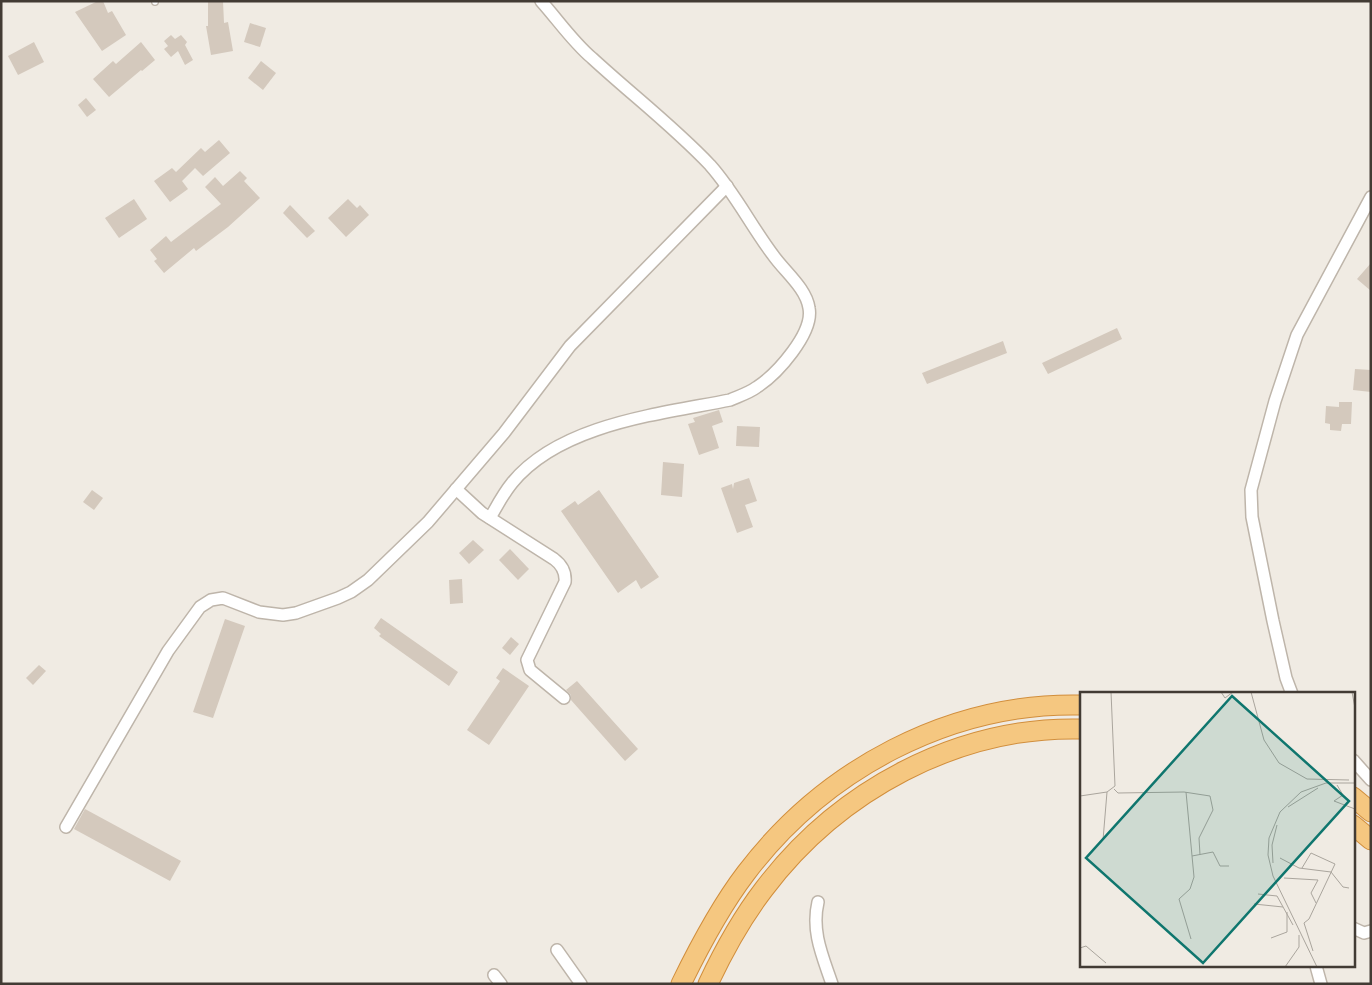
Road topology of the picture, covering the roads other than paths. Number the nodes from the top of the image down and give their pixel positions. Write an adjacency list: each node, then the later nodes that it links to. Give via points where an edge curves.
1 (541, 1): 2 (street, via 590,57 703,158)
2 (727, 186): 4 (street, via 570,346 504,433); 5 (street, via 762,240 807,299 810,314 804,335 767,380 744,394 730,400 624,422 586,434 539,458 513,481)
3 (1371, 197): 6 (street, via 1298,335 1275,401 1252,490 1252,517)
4 (456, 488): 5 (street); 15 (street, via 428,522 352,592 283,615 259,612 223,598 211,600 200,607 168,650)
5 (490, 518): 7 (street, via 558,562 564,571 562,588 527,660 530,670)
6 (1291, 692)
7 (564, 698)
8 (1080, 705): 23 (highway, via 1028,708 956,723 909,741 840,781 780,832 745,874 715,919)
9 (1080, 729): 24 (highway, via 1019,733 966,745 914,766 865,794 820,829 770,881 735,931)
10 (1354, 761): 11 (street)
11 (1371, 780)
12 (1354, 799): 13 (highway)
13 (1371, 812)
14 (1354, 826): 16 (highway)
15 (66, 827)
16 (1371, 840)
17 (818, 902): 25 (street, via 816,936)
18 (1354, 928): 19 (street, via 1364,933)
19 (1371, 931)
20 (557, 950): 22 (street)
21 (1317, 968): 26 (street)
22 (581, 984)
23 (681, 984)
24 (708, 984)
25 (832, 984)
26 (1322, 984)

